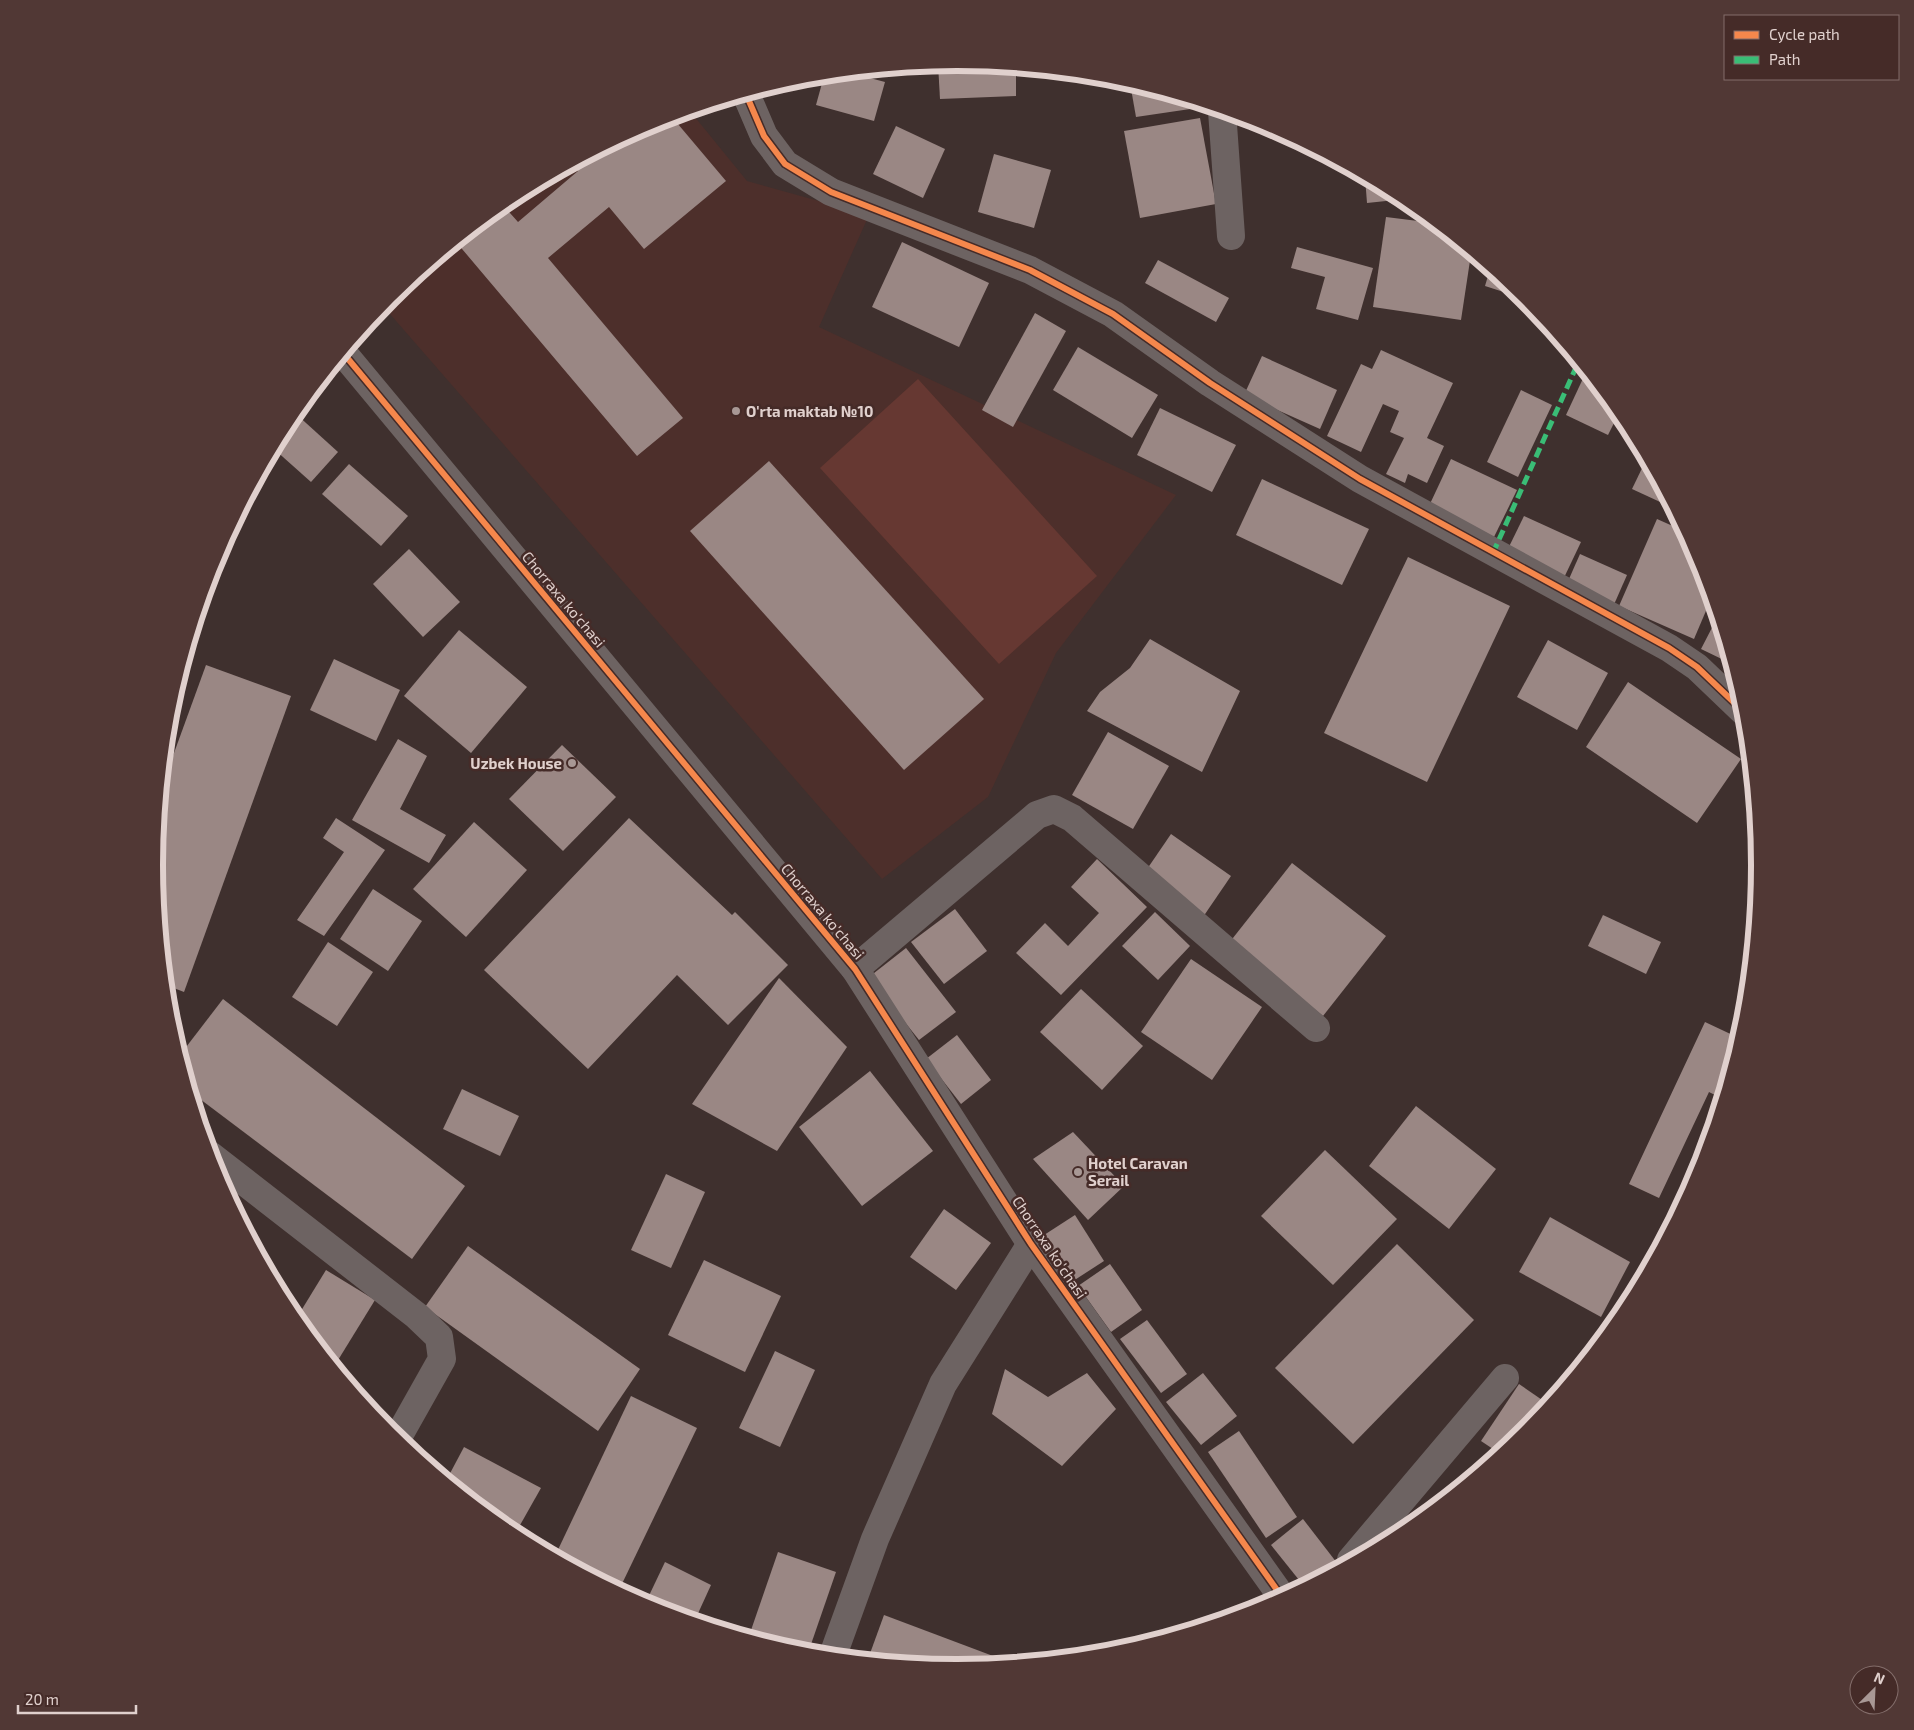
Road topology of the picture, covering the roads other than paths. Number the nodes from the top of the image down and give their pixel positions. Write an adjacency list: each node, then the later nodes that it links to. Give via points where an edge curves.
1 (748, 99): 5 (street, via 764,136 785,164 831,192 1030,270 1114,314 1210,383 1360,479 1669,648 1697,667)
2 (1222, 117): 3 (street)
3 (1231, 236)
4 (347, 358): 6 (street, Chorraxa ko'chasi)
5 (1733, 702)
6 (855, 969): 7 (street, via 1036,816 1054,809 1072,818); 9 (street, Chorraxa ko'chasi)
7 (1316, 1028)
8 (222, 1165): 11 (street, via 417,1316 439,1337 442,1359)
9 (1031, 1244): 13 (street, Chorraxa ko'chasi); 14 (street, via 943,1384 875,1538)
10 (1505, 1378): 12 (street)
11 (401, 1431)
12 (1362, 1547)
13 (1277, 1591)
14 (835, 1649)

